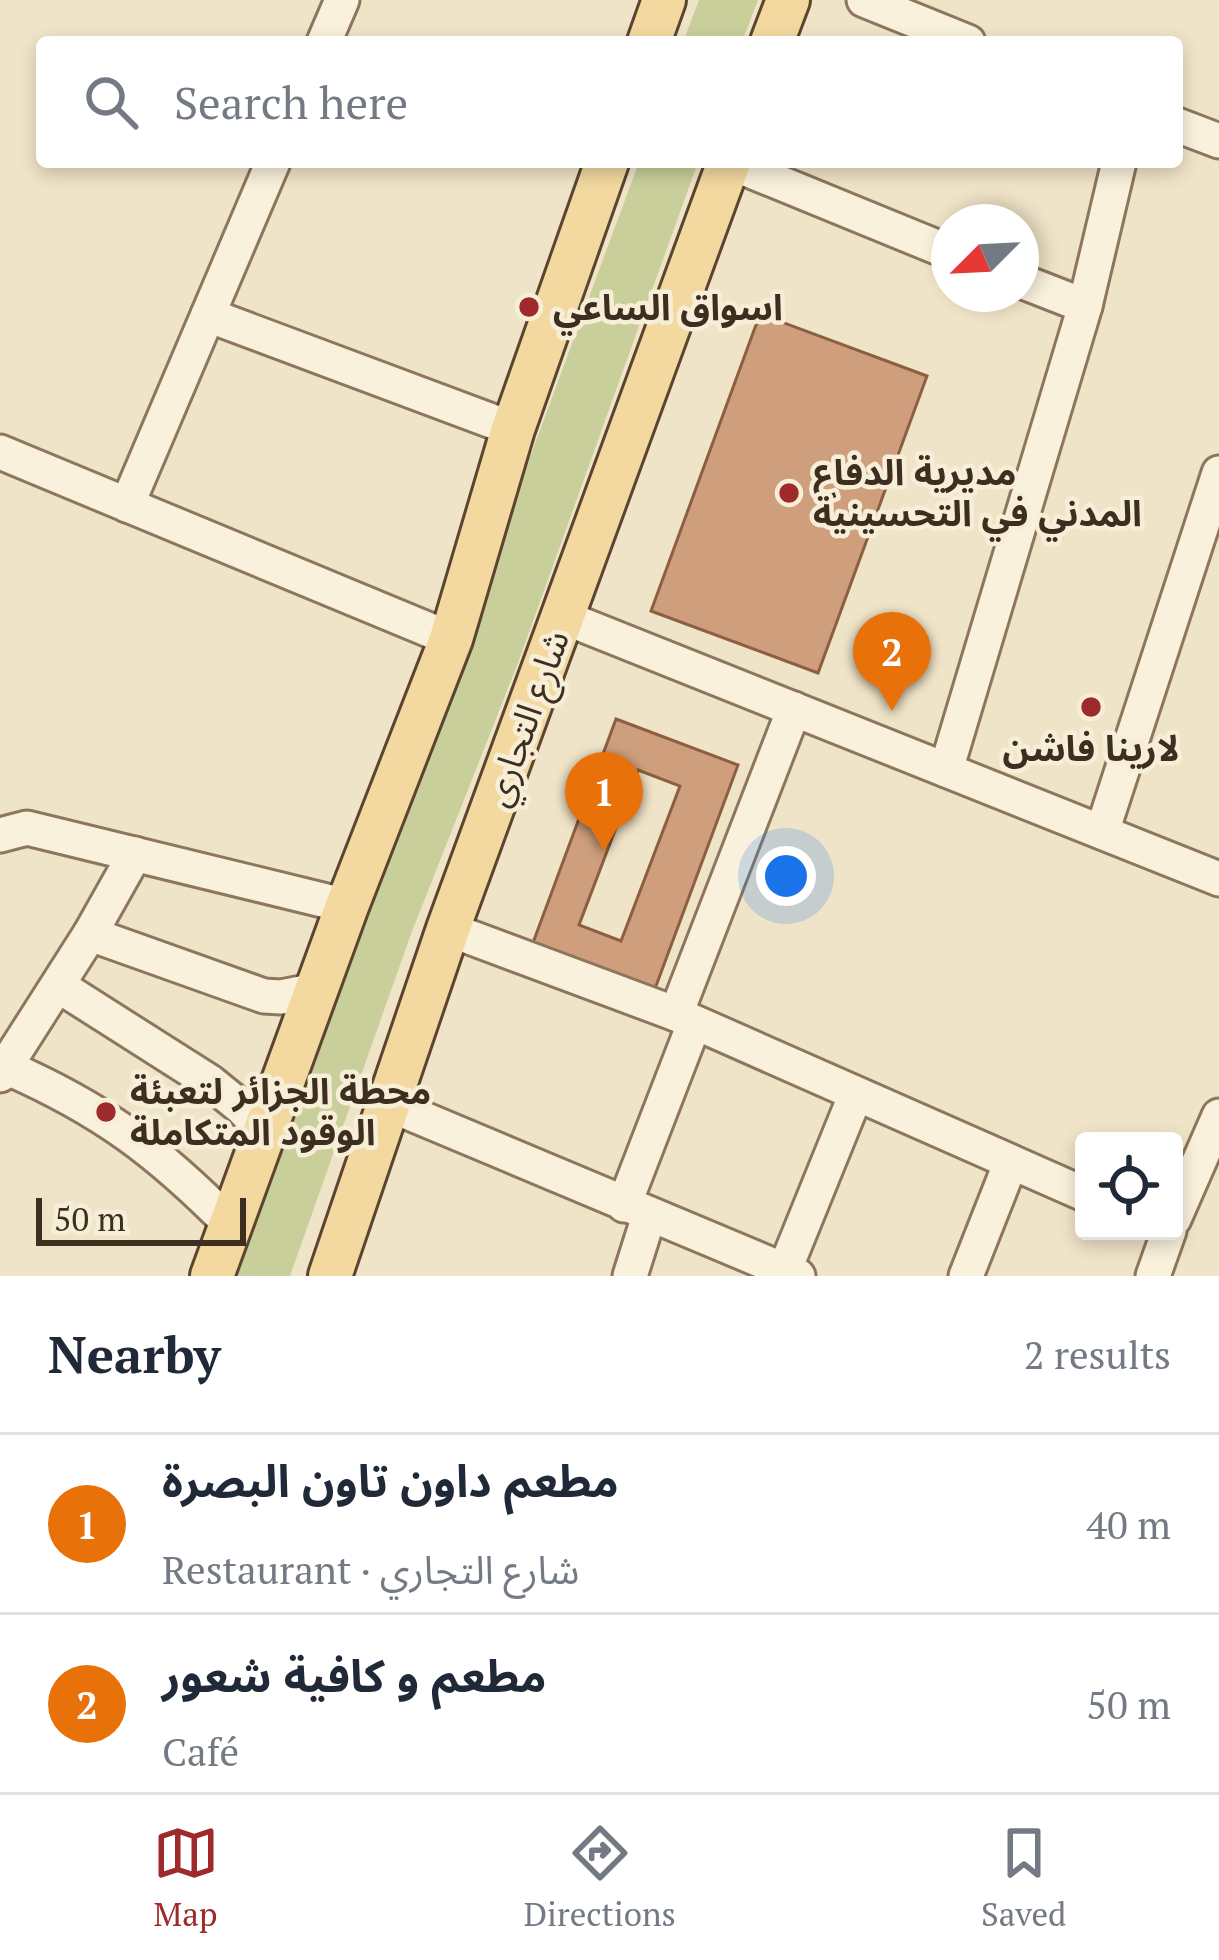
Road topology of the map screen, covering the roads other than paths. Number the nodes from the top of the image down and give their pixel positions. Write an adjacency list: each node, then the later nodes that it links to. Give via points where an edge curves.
1 (342, 0): 5 (street)
2 (664, 0): 6 (main road)
3 (788, 0): 7 (main road)
4 (864, 0): 8 (street)
5 (327, 36)
6 (651, 36)
7 (774, 36)
8 (953, 36)
9 (1183, 127): 10 (street)
10 (1219, 141)
11 (270, 168): 19 (street)
12 (605, 168): 20 (main road)
13 (727, 168): 24 (main road, شارع التجاري)
14 (744, 168): 16 (street)
15 (1118, 168): 18 (street)
16 (931, 245)
17 (1039, 288): 18 (street)
18 (1084, 306): 27 (street)
19 (208, 315): 20 (street); 23 (street)
20 (513, 429): 25 (main road)
21 (0, 452): 23 (street)
22 (1219, 473): 28 (street)
23 (127, 505): 25 (street)
24 (563, 617): 26 (street); 33 (main road, شارع التجاري)
25 (451, 639): 32 (main road)
26 (794, 710): 27 (street); 37 (street)
27 (946, 770): 28 (street)
28 (1102, 832): 31 (street)
29 (0, 835): 30 (street, via 27,828)
30 (135, 854): 32 (street); 34 (street)
31 (1219, 879)
32 (347, 906): 36 (main road)
33 (448, 929): 37 (street); 40 (main road, شارع التجاري)
34 (90, 934): 35 (street); 36 (street, via 247,992)
35 (58, 986): 38 (street); 42 (street, via 210,1082)
36 (316, 990): 42 (main road)
37 (685, 1019): 39 (street); 46 (street)
38 (3, 1071): 47 (street, via 56,1089 119,1127)
39 (856, 1094): 43 (street); 49 (street)
40 (388, 1105): 46 (street); 51 (main road, شارع التجاري)
41 (1219, 1116): 45 (street)
42 (265, 1132): 47 (main road)
43 (1011, 1162): 44 (street); 53 (street)
44 (1075, 1190)
45 (1183, 1198)
46 (637, 1210): 49 (street); 52 (street)
47 (231, 1225): 50 (main road)
48 (1166, 1240): 54 (street)
49 (791, 1272)
50 (212, 1276)
51 (330, 1276)
52 (630, 1276)
53 (966, 1276)
54 (1153, 1276)

